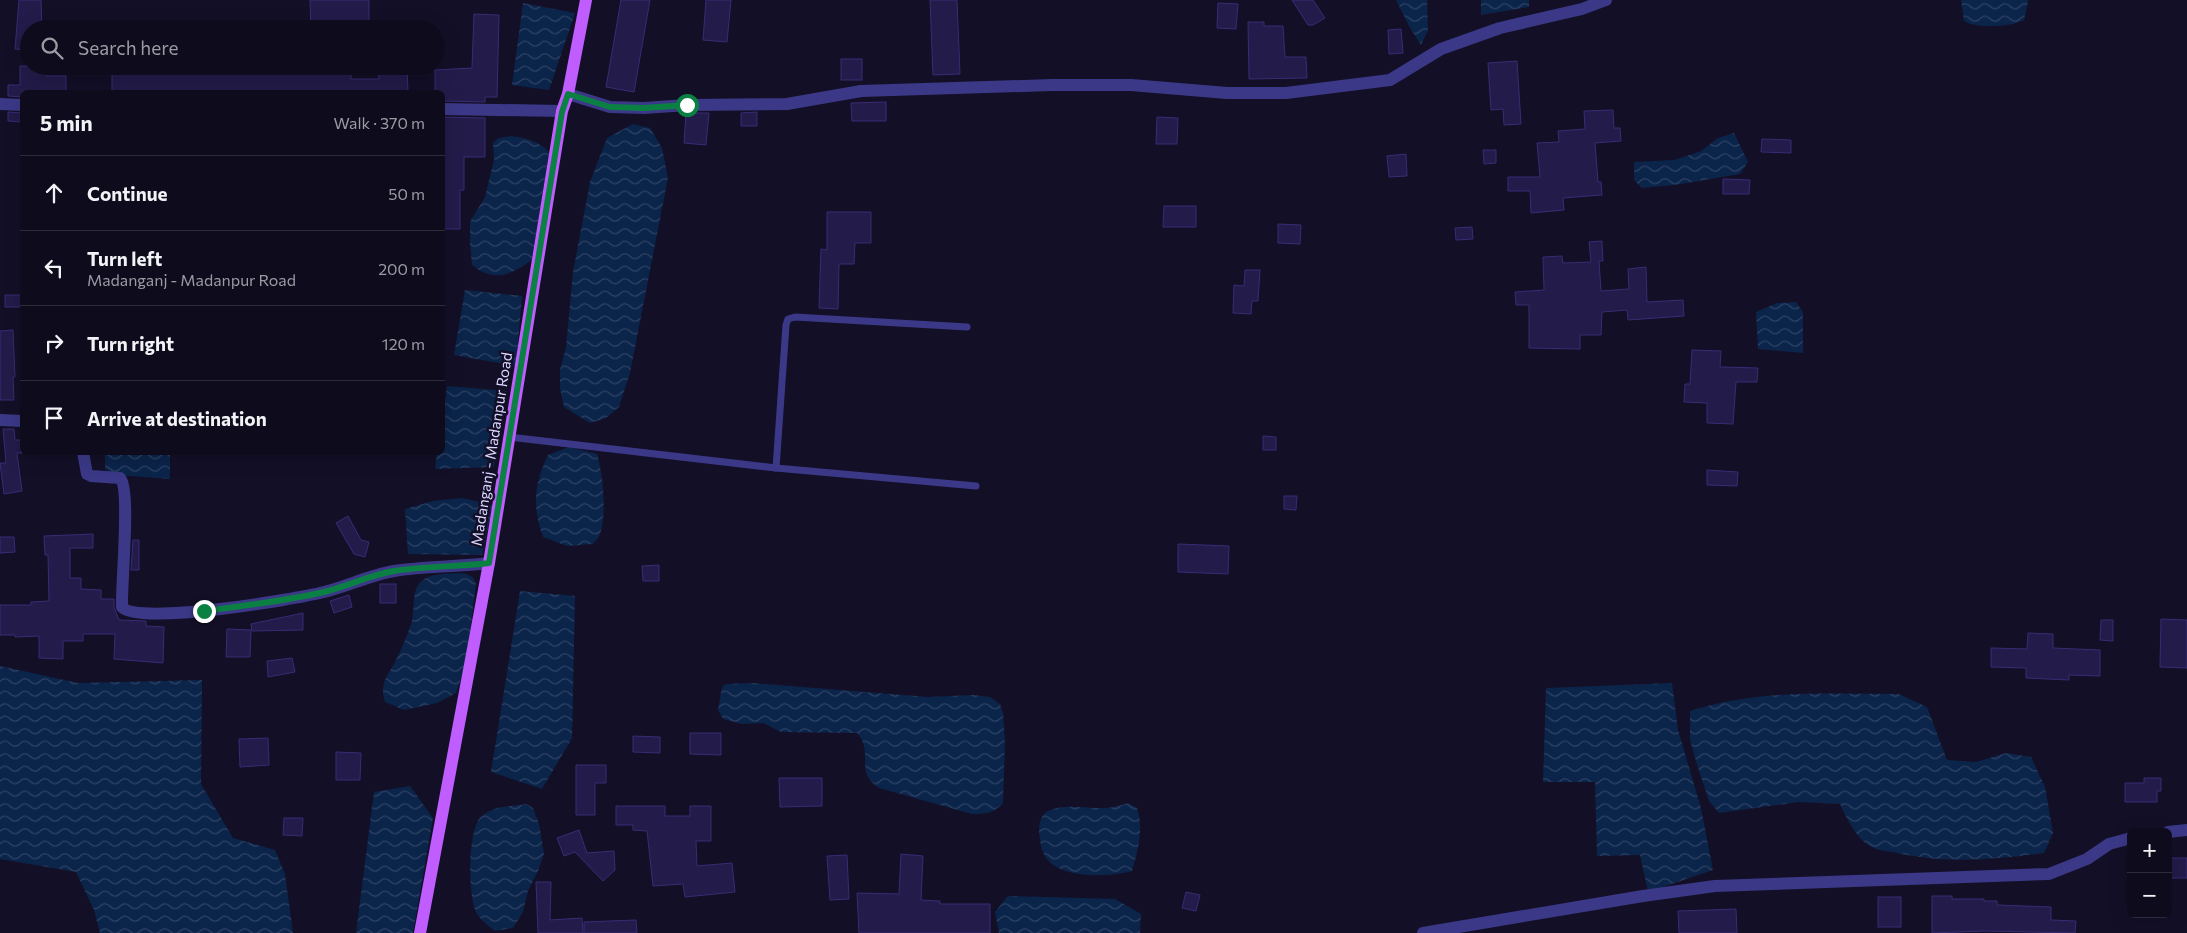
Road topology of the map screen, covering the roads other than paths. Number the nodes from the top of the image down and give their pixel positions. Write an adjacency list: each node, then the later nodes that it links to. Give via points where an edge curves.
1 (586, 0): 3 (main road, Madanganj - Madanpur Road)
2 (1606, 0): 3 (street, via 1582,9 1500,28 1449,46 1390,80 1286,93 1227,93 1131,85 1052,85 861,91 787,104 644,108 610,107)
3 (568, 94): 7 (main road, Madanganj - Madanpur Road)
4 (0, 104): 5 (street)
5 (20, 105)
6 (445, 109): 7 (street)
7 (562, 112): 11 (main road, Madanganj - Madanpur Road)
8 (967, 328): 13 (lane, via 788,319)
9 (0, 420): 10 (street)
10 (20, 421)
11 (509, 437): 13 (lane); 15 (main road, Madanganj - Madanpur Road)
12 (84, 455): 15 (street, via 87,474 120,478 123,482 121,591 122,607 129,613 176,613 258,604 325,592 394,571)
13 (776, 468): 14 (lane)
14 (976, 486)
15 (489, 563): 19 (main road, Madanganj - Madanpur Road)
16 (2187, 830): 17 (street)
17 (2172, 832)
18 (2127, 839): 20 (street, via 2110,844 2087,859 2049,874 1715,886)
19 (420, 933)
20 (1423, 933)

